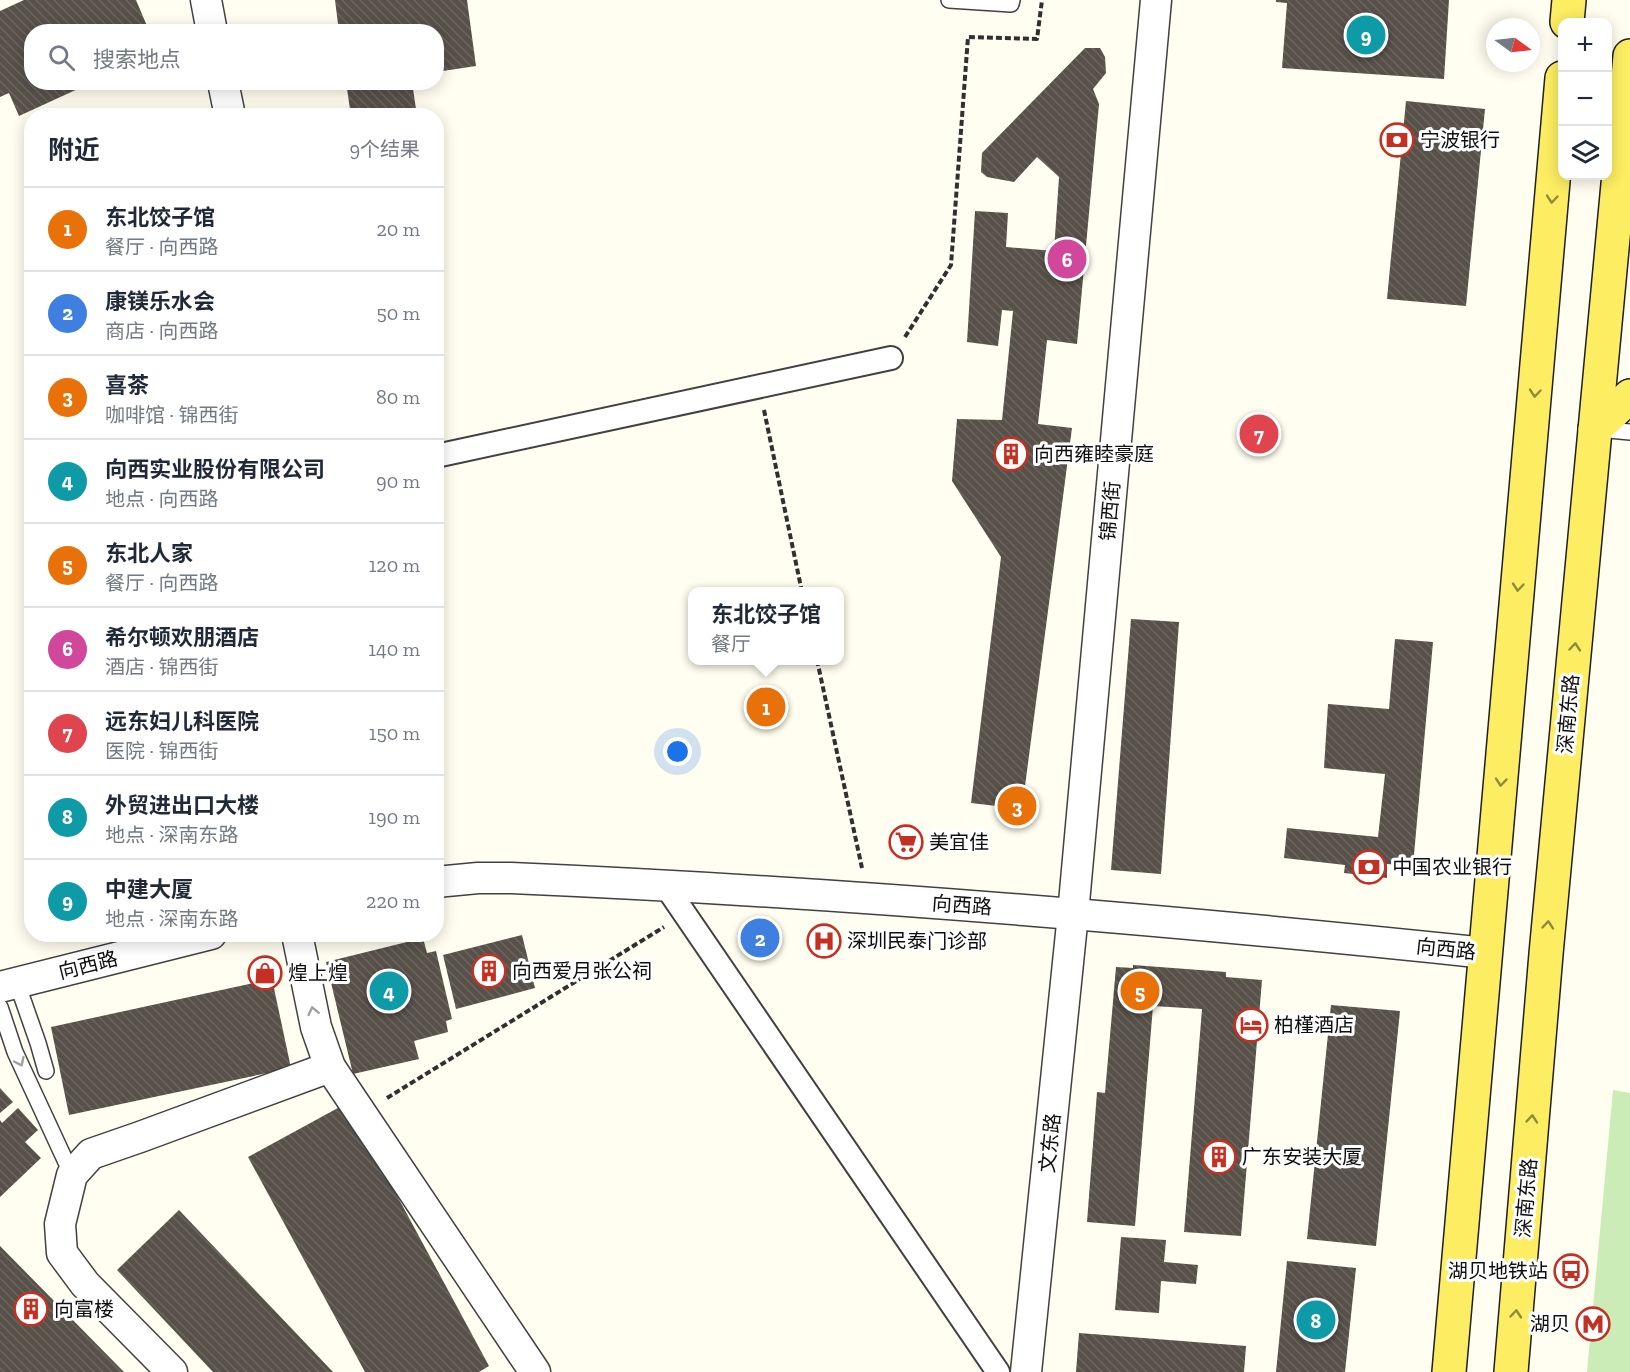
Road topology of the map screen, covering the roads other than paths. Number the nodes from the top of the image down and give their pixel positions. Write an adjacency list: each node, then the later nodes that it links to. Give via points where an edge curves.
1 (206, 0): 7 (street)
2 (949, 0): 3 (lane, via 1011,4)
3 (1012, 0)
4 (1156, 0): 19 (street, 锦西街)
5 (1569, 0): 6 (main road)
6 (1567, 18)
7 (210, 24)
8 (1630, 56): 14 (main road, 深南东路)
9 (225, 90): 10 (street)
10 (228, 108)
11 (1559, 126): 22 (main road, one-way to 22)
12 (891, 358): 16 (street)
13 (1630, 396): 14 (main road)
14 (1595, 429): 15 (lane); 33 (main road, 深南东路, one-way to 14)
15 (1630, 432)
16 (444, 454)
17 (444, 881): 18 (street, 向西路, via 511,878)
18 (665, 885): 19 (street, 向西路); 30 (street)
19 (1073, 914): 22 (street, 向西路); 31 (street, 文东路)
20 (179, 942): 23 (street, 向西路)
21 (299, 942): 25 (street, one-way to 21, via 316,1027)
22 (1486, 953): 32 (main road)
23 (9, 985): 26 (lane, via 38,1043)
24 (0, 1007): 27 (lane, one-way to 27, via 15,1052)
25 (330, 1067): 27 (street, via 91,1154); 29 (street)
26 (46, 1071)
27 (72, 1176): 28 (street, via 60,1224 62,1253 85,1284)
28 (172, 1372)
29 (535, 1372)
30 (998, 1372)
31 (1026, 1372)
32 (1449, 1372)
33 (1511, 1372)

